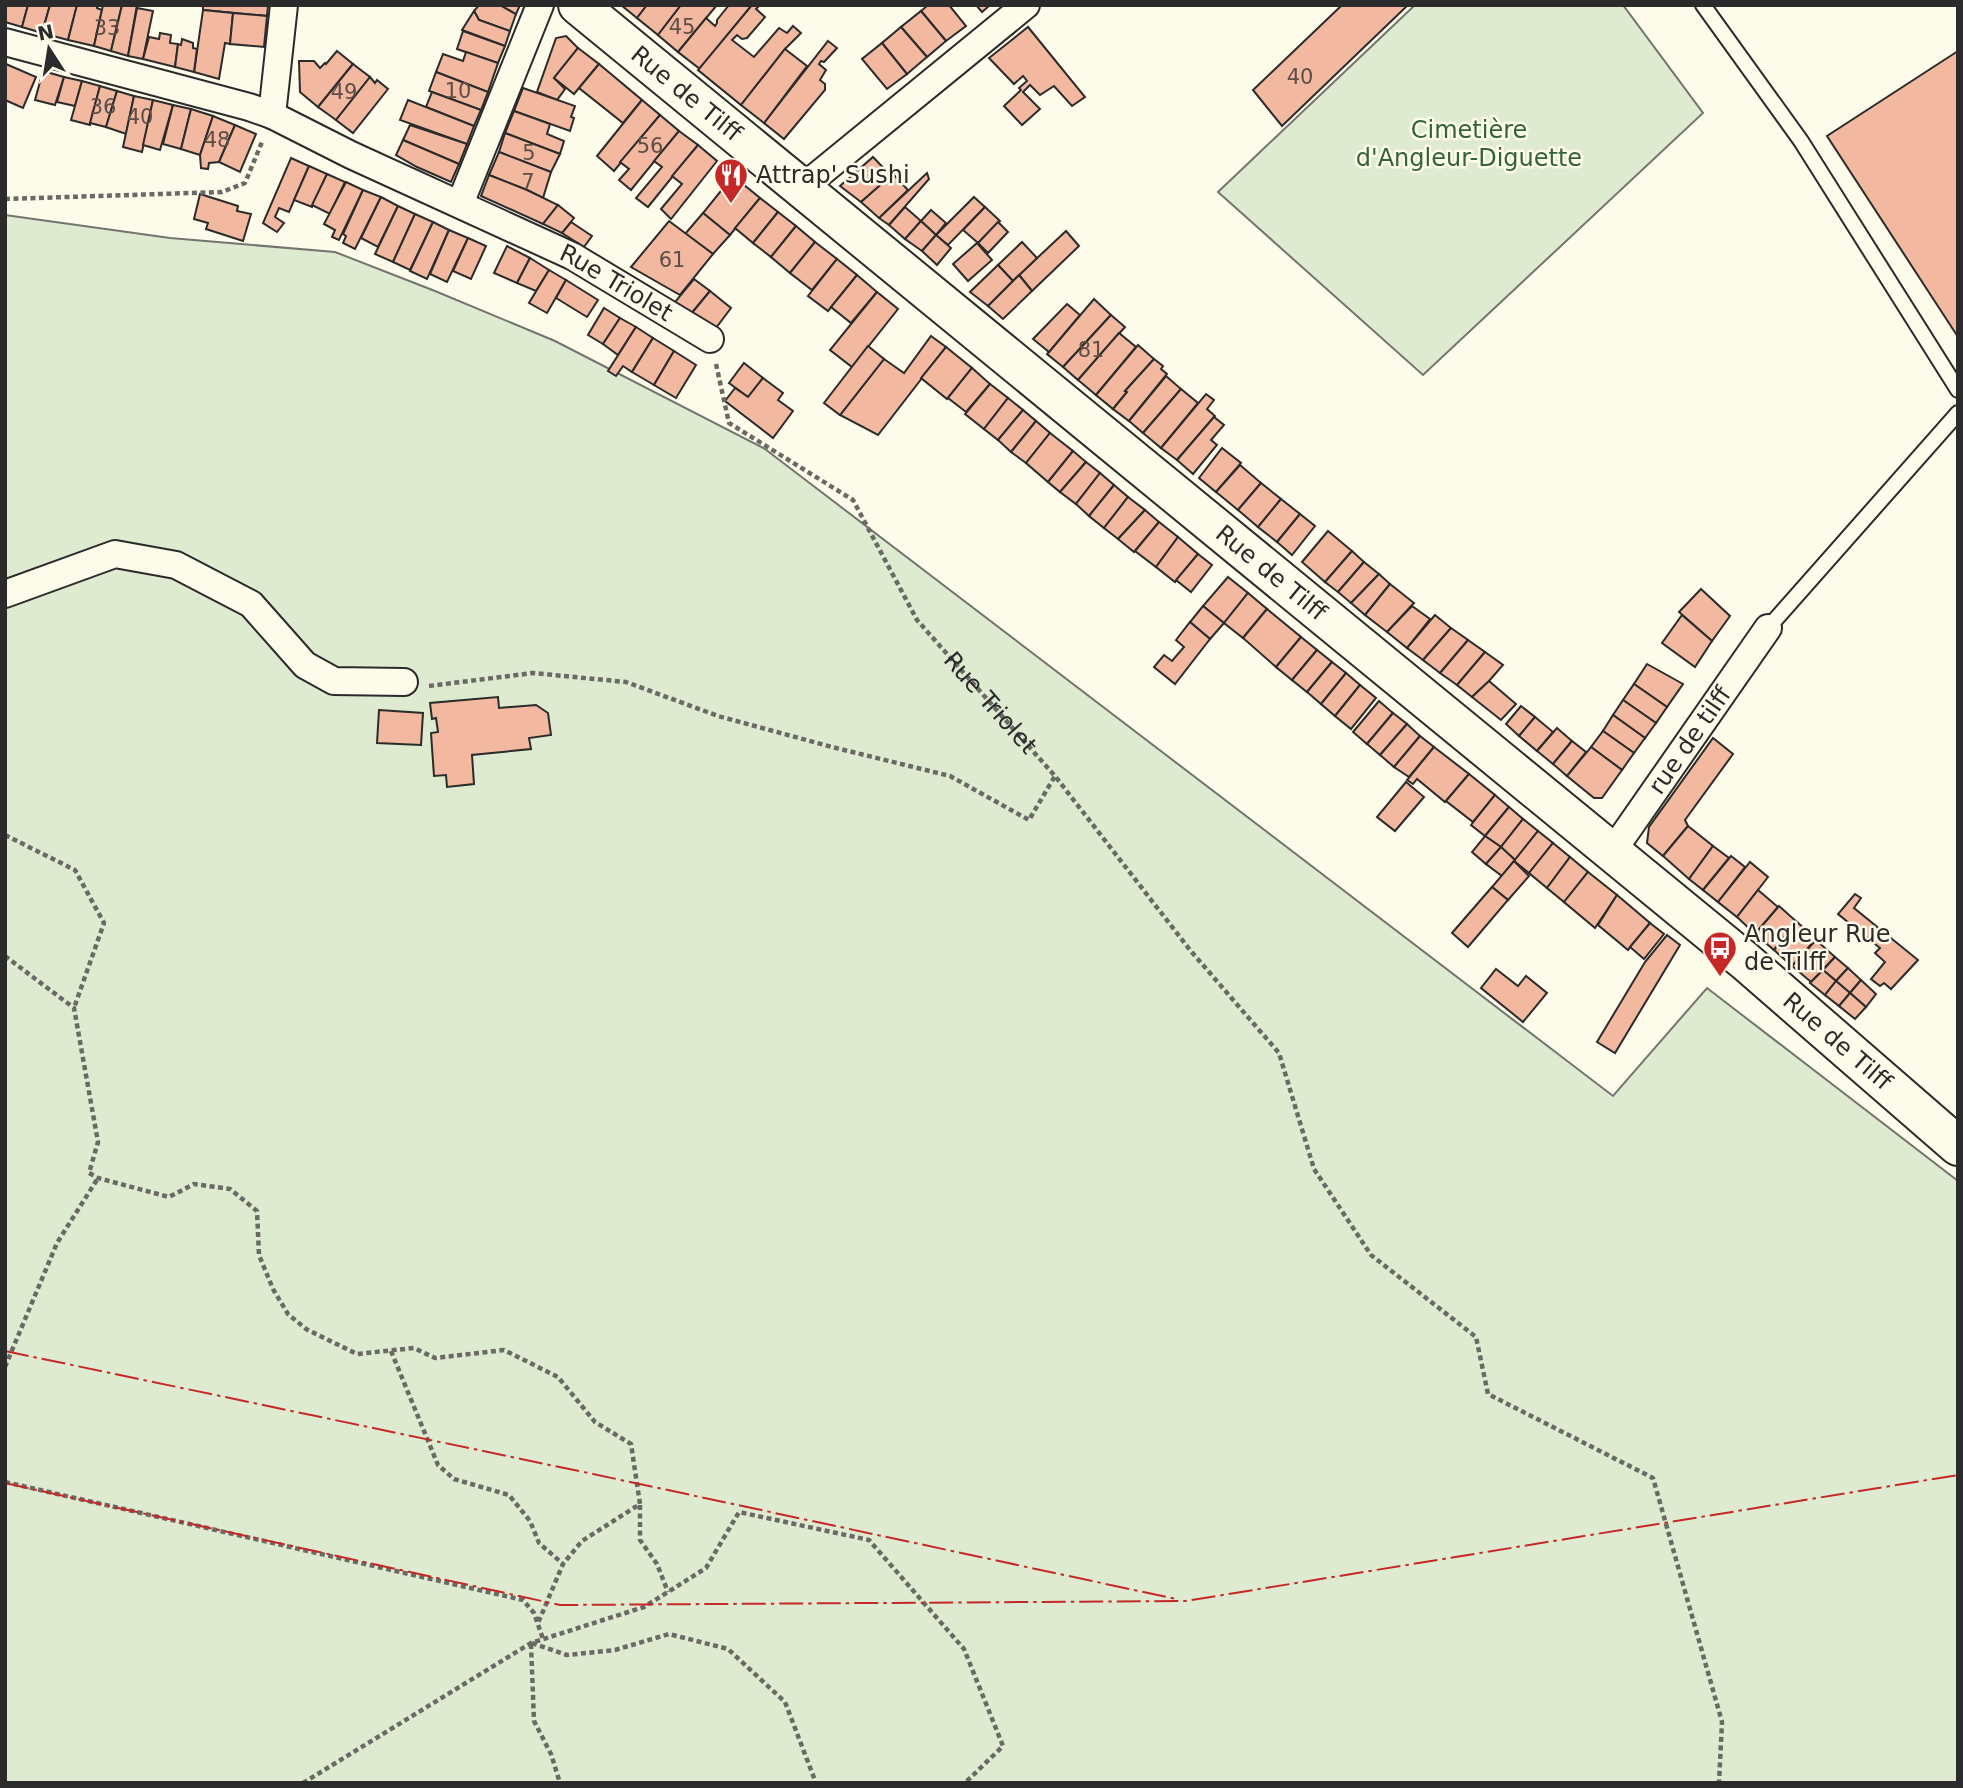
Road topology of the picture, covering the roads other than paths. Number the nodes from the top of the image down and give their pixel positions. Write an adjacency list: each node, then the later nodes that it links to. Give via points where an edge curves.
1 (284, 5): 7 (street)
2 (540, 5): 9 (street)
3 (578, 5): 8 (main road, Rue de Tilff)
4 (1026, 5): 8 (street)
5 (1703, 5): 11 (lane, via 1801,141)
6 (5, 41): 7 (street, Rue Triolet)
7 (272, 115): 9 (street, Rue Triolet)
8 (802, 188): 16 (main road, Rue de Tilff)
9 (460, 204): 10 (street, Rue Triolet, via 572,256)
10 (710, 339)
11 (1958, 390)
12 (1958, 413): 14 (lane)
13 (5, 594): 15 (street, via 115,554 176,565 251,604 305,666 334,681)
14 (1768, 628): 16 (street, rue de tilff)
15 (404, 682)
16 (1612, 852): 17 (main road, Rue de Tilff)
17 (1958, 1146)

